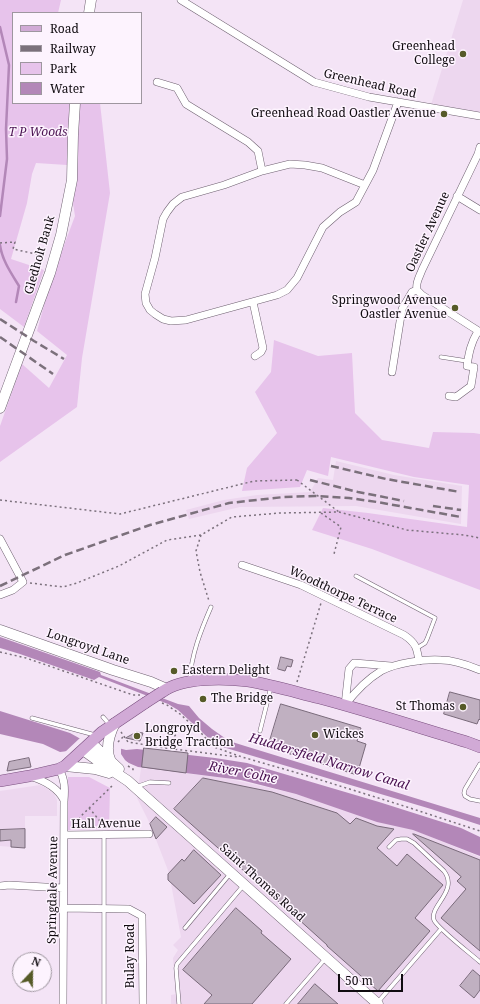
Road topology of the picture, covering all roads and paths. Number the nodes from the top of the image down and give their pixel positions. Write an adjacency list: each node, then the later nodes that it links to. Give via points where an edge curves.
1 (92, 0): 3 (main road)
2 (182, 0): 5 (street, Greenhead Road, via 314,82)
3 (89, 12)
4 (156, 82): 9 (street, via 177,88 186,104 248,142 258,151)
5 (398, 102): 7 (street, Greenhead Road); 10 (street)
6 (75, 104): 14 (main road, Gledholt Bank, via 72,180)
7 (480, 116)
8 (480, 147): 11 (street, Oastler Avenue)
9 (262, 171): 10 (street, via 290,164 305,165 322,168); 16 (street, via 182,197 173,204 163,219 145,294 150,310 171,321 186,320)
10 (365, 185): 16 (street, via 356,202 323,227 297,278 287,290)
11 (457, 196): 12 (street); 15 (street, Oastler Avenue, via 417,282)
12 (480, 210)
13 (0, 244): 14 (path, via 15,242 13,249)
14 (55, 258): 23 (main road, Gledholt Bank)
15 (418, 290): 17 (street); 21 (street, Oastler Avenue, via 412,292 402,310)
16 (253, 302): 18 (street, via 263,348)
17 (479, 332): 20 (street, via 472,342)
18 (254, 356)
19 (441, 357): 20 (lane)
20 (468, 361): 22 (street, via 467,366 474,367 471,386 456,397)
21 (392, 372)
22 (449, 396)
23 (0, 408)
24 (0, 500): 25 (path, bridge, via 120,514 255,481 297,480)
25 (340, 512): 26 (path); 28 (path, via 407,530)
26 (320, 513): 27 (path, via 280,513 232,518); 30 (path, via 341,527)
27 (201, 535): 33 (path, via 167,540 119,566 63,587); 36 (path, via 196,551)
28 (480, 538)
29 (0, 539): 33 (street)
30 (334, 554)
31 (242, 565): 35 (street, Woodthorpe Terrace)
32 (356, 576): 38 (lane, via 435,618 425,643)
33 (23, 582): 34 (street, via 13,590)
34 (0, 595)
35 (324, 595): 38 (street, Woodthorpe Terrace, via 404,635); 47 (path)
36 (211, 607): 43 (lane, via 194,651)
37 (0, 630): 46 (main road, Longroyd Lane, via 151,682)
38 (417, 648): 40 (street)
39 (0, 652): 45 (path, via 26,658)
40 (419, 661): 41 (street); 42 (street, via 442,660)
41 (393, 666): 48 (street, via 364,683); 48 (street, via 354,663 348,669)
42 (480, 670)
43 (190, 681): 44 (main road, via 247,681); 46 (main road)
44 (271, 686): 47 (main road); 53 (lane)
45 (117, 690)
46 (165, 691): 52 (main road, bridge)
47 (294, 692): 48 (main road)
48 (345, 705): 59 (main road)
49 (180, 714): 61 (path, via 214,748)
50 (103, 717): 52 (lane)
51 (32, 718): 58 (lane, via 88,733)
52 (113, 725): 57 (main road, via 110,736); 58 (main road)
53 (260, 731)
54 (178, 732): 60 (path)
55 (124, 736): 57 (path)
56 (128, 742): 60 (path)
57 (113, 743): 62 (main road, via 108,756)
58 (89, 745): 62 (main road, Saint Thomas Road); 65 (main road); 69 (main road, Saint Thomas Road, via 96,759)
59 (480, 747)
60 (165, 748): 61 (path)
61 (242, 757): 74 (path)
62 (111, 762): 69 (main road, Saint Thomas Road, via 125,774)
63 (125, 764): 66 (path)
64 (480, 764): 72 (lane, via 464,793 470,799)
65 (62, 767): 67 (main road); 69 (main road, via 95,769); 71 (street, Springdale Avenue)
66 (133, 771)
67 (29, 776): 68 (main road); 71 (street, via 52,786)
68 (0, 781)
69 (128, 782): 70 (lane); 73 (path); 79 (main road, Saint Thomas Road)
70 (169, 783)
71 (64, 801): 76 (street, Springdale Avenue)
72 (480, 801)
73 (89, 808): 76 (path); 77 (path, via 100,821)
74 (480, 831)
75 (148, 834): 77 (street, Hall Avenue)
76 (68, 835): 77 (street, Hall Avenue); 82 (street, Springdale Avenue)
77 (104, 835): 84 (lane)
78 (389, 847): 86 (lane, via 396,840 407,839 444,871 448,883 446,892 434,914 434,920)
79 (230, 873): 80 (main road, Saint Thomas Road); 85 (lane)
80 (244, 885): 87 (main road, Saint Thomas Road); 92 (lane, via 177,964)
81 (0, 886): 82 (street)
82 (63, 888): 83 (street, Springdale Avenue)
83 (63, 908): 84 (street, Bulay Road); 89 (street, Springdale Avenue)
84 (104, 909): 90 (lane); 91 (street, Bulay Road, via 129,909 142,916)
85 (185, 928)
86 (441, 929): 88 (lane); 94 (lane)
87 (326, 958): 93 (lane); 94 (main road, Saint Thomas Road)
88 (480, 962)
89 (63, 1004)
90 (104, 1004)
91 (143, 1004)
92 (179, 1004)
93 (286, 1004)
94 (378, 1004)

